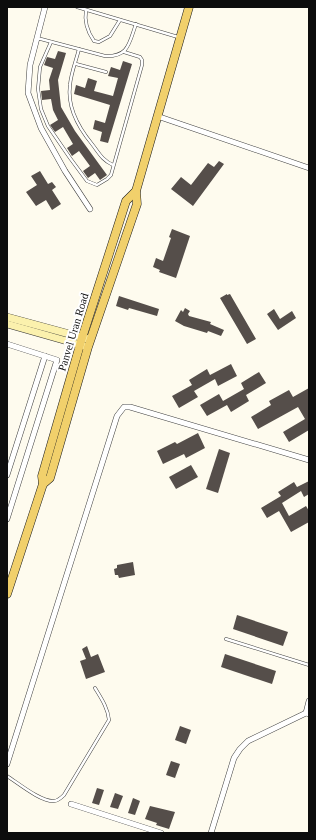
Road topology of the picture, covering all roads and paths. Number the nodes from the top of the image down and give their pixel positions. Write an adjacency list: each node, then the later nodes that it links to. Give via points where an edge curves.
1 (45, 7): 7 (street)
2 (77, 7): 4 (lane)
3 (189, 7): 8 (main road, Panvel Uran Road)
4 (86, 10): 5 (lane); 5 (lane, via 87,31 94,41 99,42 110,36)
5 (120, 20): 6 (lane)
6 (136, 24): 8 (lane); 11 (lane)
7 (37, 38): 9 (lane); 17 (street, via 30,65 28,93 41,128)
8 (180, 38): 14 (main road, Panvel Uran Road)
9 (51, 42): 10 (lane); 15 (lane, via 40,67 38,90 41,109 48,126 87,181 97,185 107,180)
10 (79, 49): 11 (lane, via 106,56); 12 (lane)
11 (124, 52): 15 (lane, via 142,60)
12 (75, 64): 13 (lane); 15 (lane, via 69,103 77,123 89,141 105,161)
13 (106, 72)
14 (157, 116): 16 (street); 20 (main road, Panvel Uran Road, via 136,191 137,204)
15 (113, 165)
16 (309, 168)
17 (90, 209)
18 (7, 316): 20 (main road)
19 (7, 324): 20 (main road)
20 (85, 342): 26 (main road, Panvel Uran Road, via 50,478 43,484)
21 (7, 344): 22 (street)
22 (45, 356): 24 (street); 25 (street, via 57,360)
23 (309, 460): 32 (street, via 124,407 117,416)
24 (7, 475)
25 (7, 519)
26 (7, 594)
27 (226, 639): 28 (lane)
28 (309, 665)
29 (95, 688): 33 (lane, via 106,706 109,720 61,799 44,800)
30 (309, 700): 31 (street)
31 (307, 713): 36 (street, via 248,741 240,749 234,758)
32 (7, 764)
33 (7, 776)
34 (71, 804): 35 (street)
35 (161, 833)
36 (211, 833)

